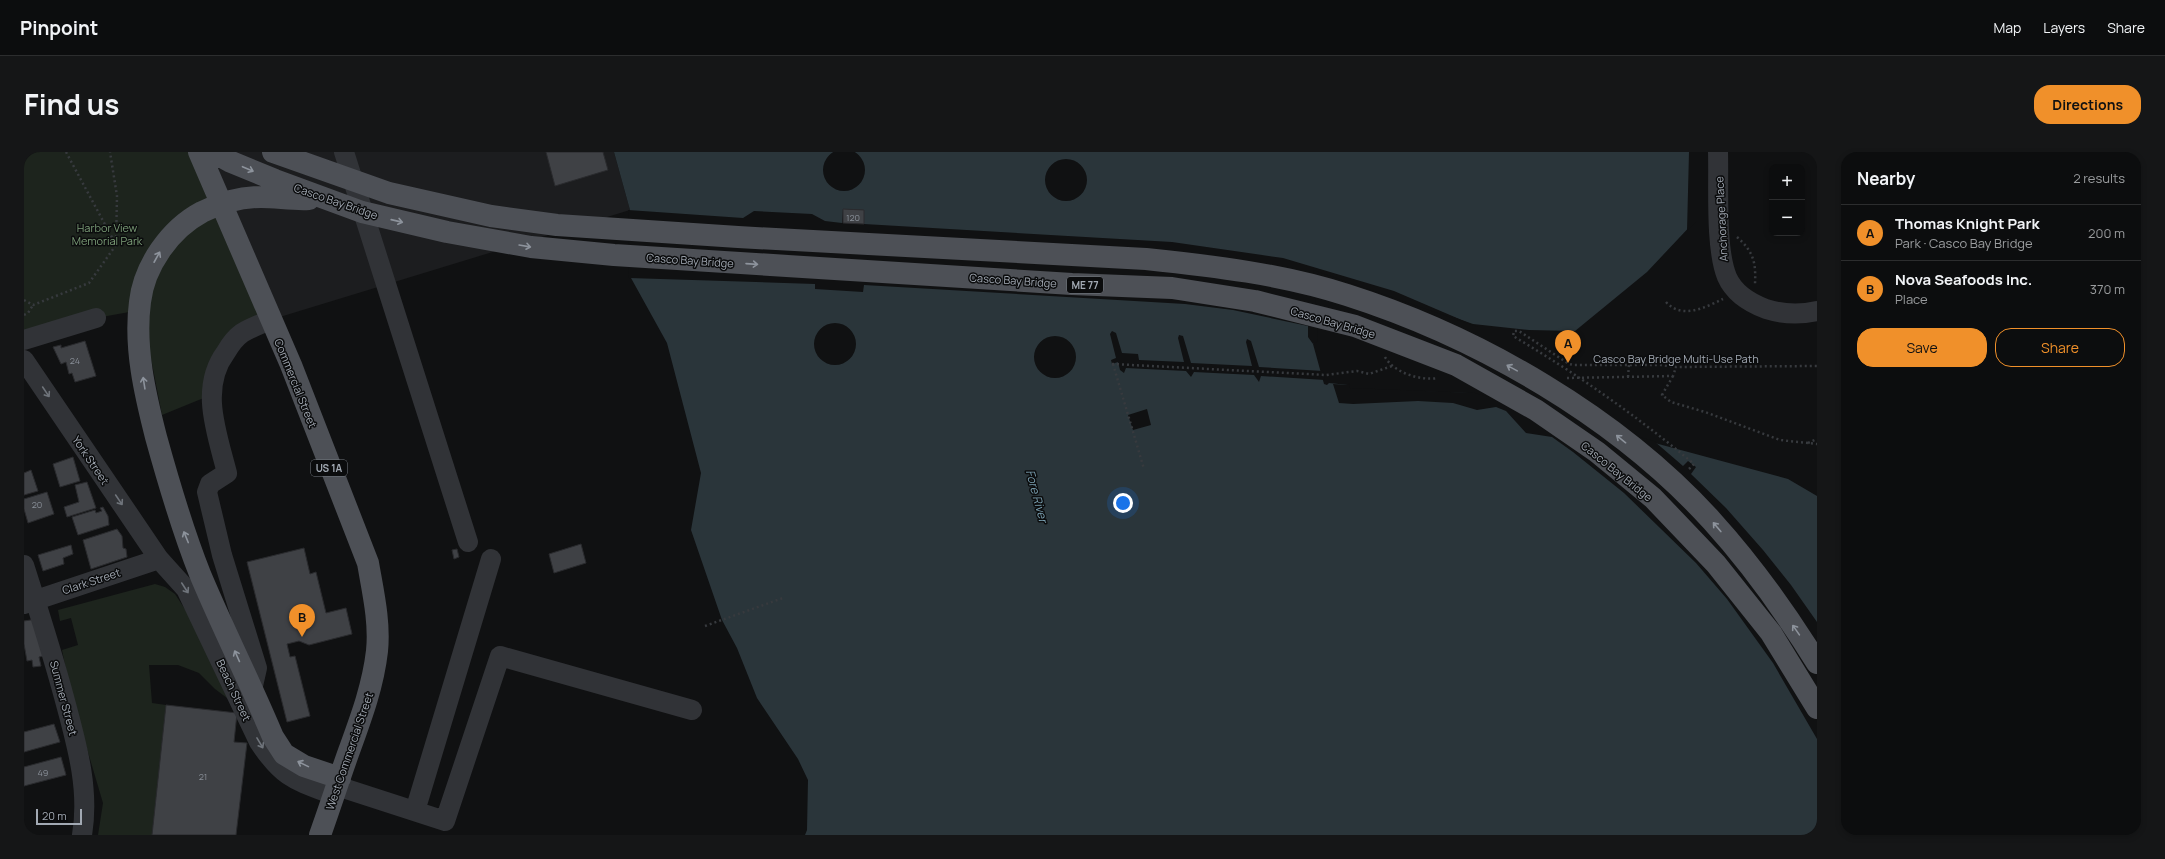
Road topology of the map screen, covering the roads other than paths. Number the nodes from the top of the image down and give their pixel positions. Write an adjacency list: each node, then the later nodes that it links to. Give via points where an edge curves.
1 (199, 152): 9 (main road, Commercial Street / US 1A)
2 (213, 152): 6 (main road, Casco Bay Bridge / ME 77, one-way to 6, via 229,161)
3 (273, 152): 18 (main road, one-way to 3, via 1757,575 1711,520 1659,470 1602,425 1541,384 1478,349 1412,318 1346,294 1212,266 1146,259 607,229 491,216 389,194)
4 (344, 152): 12 (street)
5 (1718, 152): 7 (street, Anchorage Place, via 1722,262 1727,278 1745,299 1771,310 1805,314)
6 (322, 198): 19 (main road, one-way to 6, via 182,528 152,421 138,331 143,287 161,249 190,220 202,212 230,201 261,197 295,200); 20 (main road, Casco Bay Bridge / ME 77, one-way to 20, via 362,212 447,232 531,247 614,255 1172,288 1256,301 1355,326 1456,365 1536,410 1653,498 1716,564 1770,633)
7 (1817, 311)
8 (96, 318): 10 (street)
9 (270, 320): 17 (main road, Commercial Street / US 1A, via 291,365 368,563); 19 (street, via 242,333 234,341 216,368 211,395 216,430 227,473 210,484 207,492 222,555 257,668)
10 (24, 340)
11 (24, 360): 13 (street, York Street, one-way to 13)
12 (468, 542)
13 (159, 559): 16 (street, Clark Street); 22 (street, Beach Street, one-way to 22, via 186,589 259,742 272,761 290,777)
14 (491, 559): 23 (street)
15 (24, 565): 16 (street, Summer Street)
16 (30, 602): 25 (street, Summer Street, via 73,730 83,776)
17 (377, 618): 22 (main road, West Commercial Street / US 1A, via 377,650 372,683)
18 (1817, 663)
19 (252, 690): 22 (main road, one-way to 19, via 284,754)
20 (1817, 708)
21 (692, 710): 24 (street, via 500,656)
22 (337, 786): 23 (street, Beach Street); 26 (main road, West Commercial Street / US 1A)
23 (415, 811): 24 (street, Beach Street)
24 (443, 828)
25 (82, 835)
26 (320, 835)

